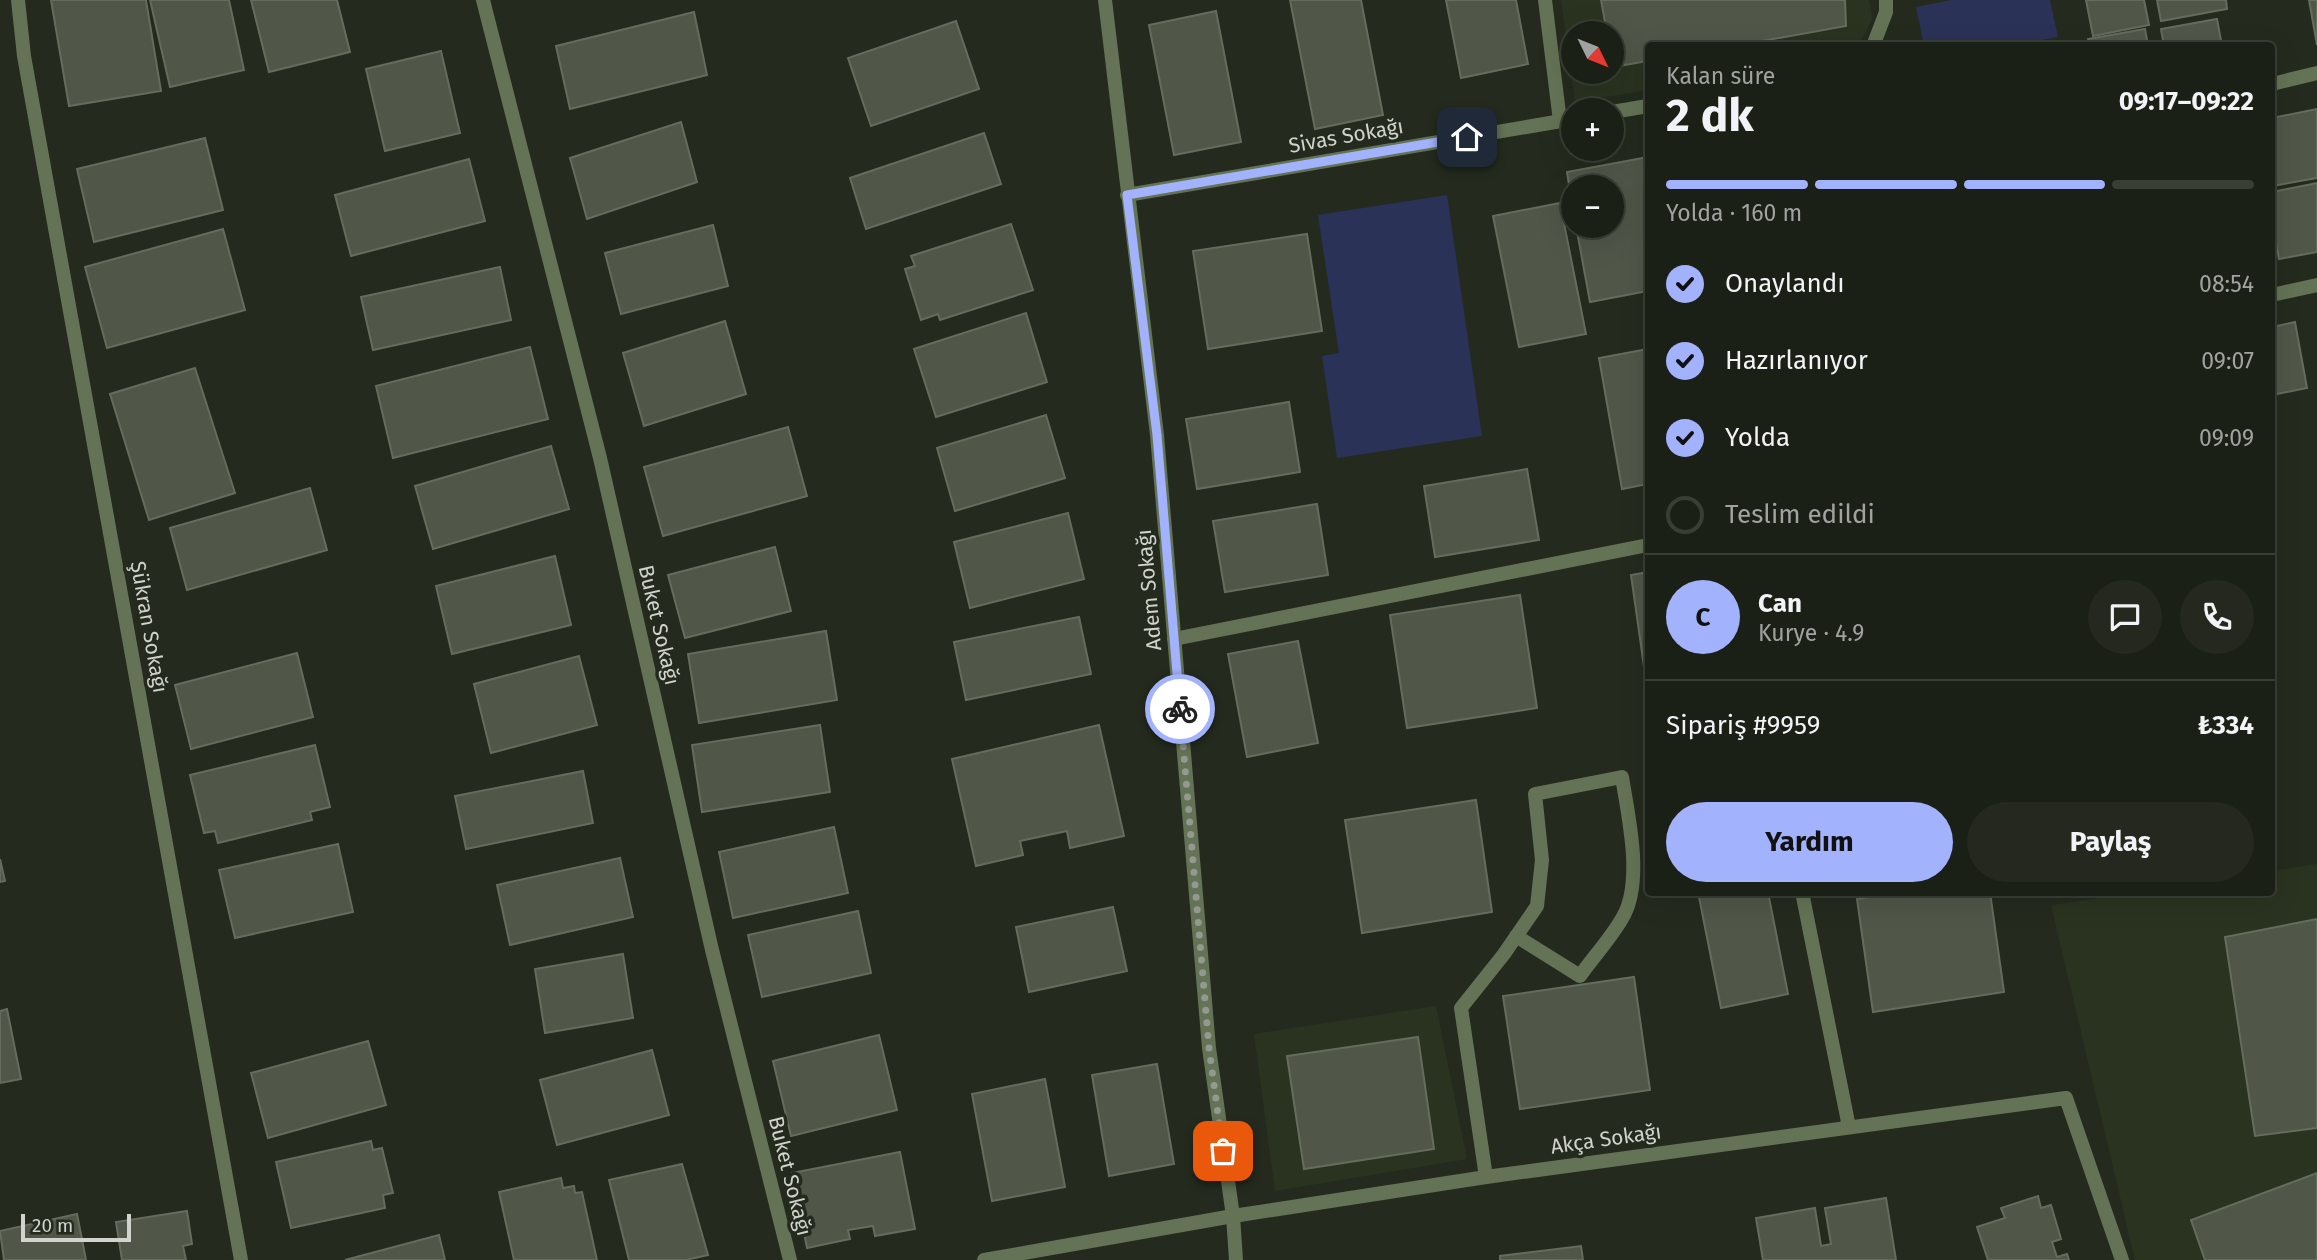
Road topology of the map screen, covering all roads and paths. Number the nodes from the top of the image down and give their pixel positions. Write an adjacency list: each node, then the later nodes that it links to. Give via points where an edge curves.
1 (18, 0): 23 (street, Şükran Sokağı, via 24,56)
2 (483, 0): 24 (street, Buket Sokağı, via 600,458 712,950)
3 (1105, 0): 13 (street, Adem Sokağı)
4 (1545, 0): 9 (street)
5 (1886, 0): 6 (street)
6 (1875, 42)
7 (2317, 73): 8 (street)
8 (2275, 83)
9 (1563, 98)
10 (1645, 106): 11 (street)
11 (1624, 110)
12 (1561, 121): 13 (street, Sivas Sokağı)
13 (1127, 195): 17 (street, Adem Sokağı, via 1157,435)
14 (2317, 285): 15 (street)
15 (2275, 294)
16 (1645, 546): 17 (street)
17 (1174, 639): 22 (street, Adem Sokağı, via 1209,1048)
18 (1803, 896): 20 (street)
19 (1516, 936): 19 (street, via 1537,906 1542,860 1535,794 1622,777 1633,848 1625,914 1580,976); 21 (street, via 1461,1008)
20 (1849, 1127): 21 (street, Akça Sokağı); 27 (street, Akça Sokağı, via 2066,1098)
21 (1486, 1177): 22 (street, Akça Sokağı)
22 (1233, 1216): 25 (street, Akça Sokağı); 26 (street, Adem Sokağı)
23 (242, 1260)
24 (790, 1260)
25 (984, 1260)
26 (1236, 1260)
27 (2122, 1260)

